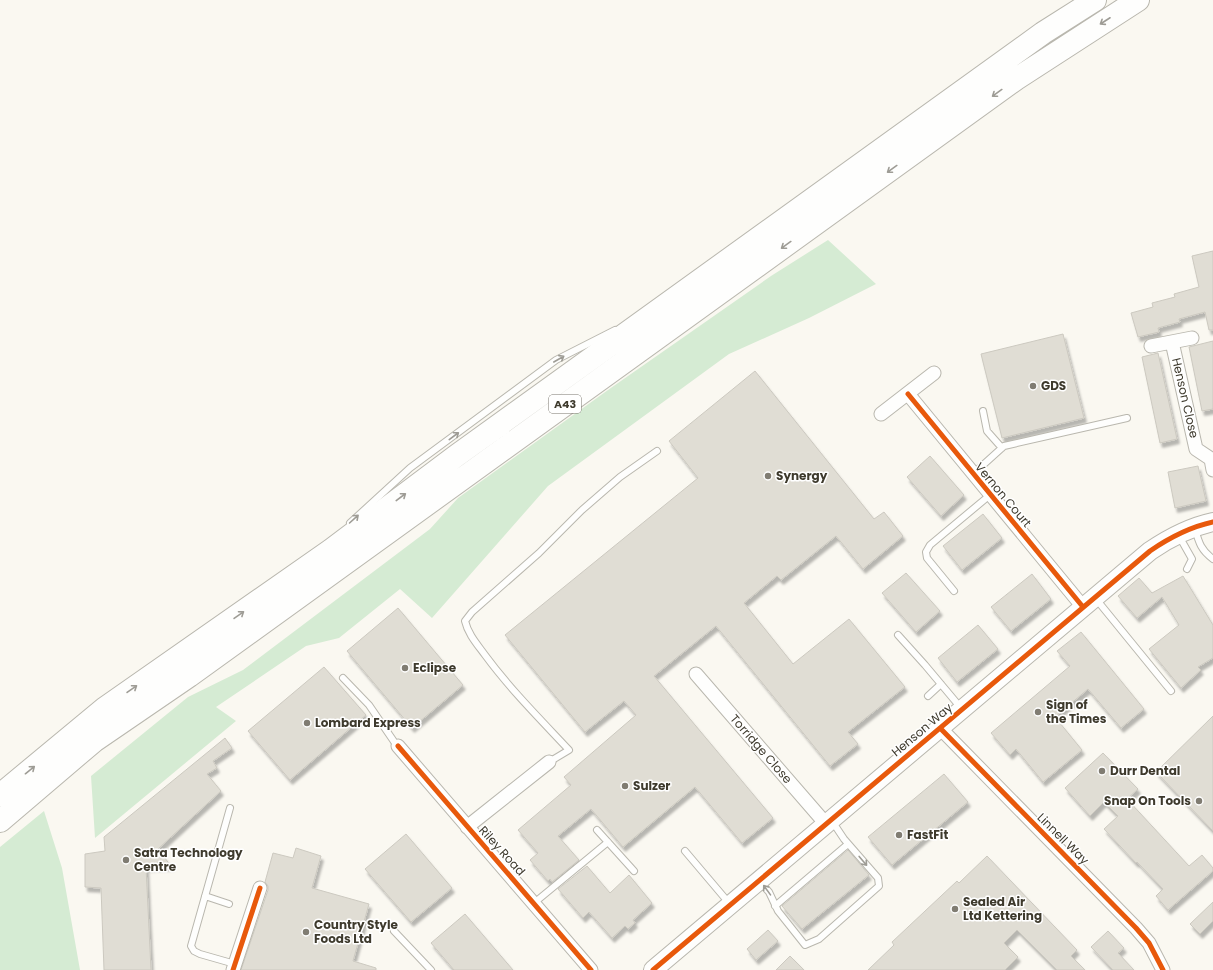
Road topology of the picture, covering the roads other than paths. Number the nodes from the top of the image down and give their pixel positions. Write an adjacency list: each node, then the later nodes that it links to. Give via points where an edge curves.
1 (1095, 0): 3 (highway, A43, via 1043,33)
2 (1138, 0): 40 (highway, A43, one-way to 40, via 1016,80 189,676 94,741)
3 (674, 298): 4 (lane); 25 (highway, A43, one-way to 3)
4 (633, 320)
5 (619, 327): 20 (lane, one-way to 5, via 410,468 556,360)
6 (1192, 338): 7 (street, Henson Close)
7 (1172, 342): 8 (street, Henson Close); 16 (street, Henson Close, via 1196,449 1211,459)
8 (1151, 346)
9 (934, 373): 10 (street)
10 (908, 394): 12 (street); 17 (street, Vernon Court)
11 (983, 412): 14 (lane, via 987,431)
12 (881, 414)
13 (1127, 418): 14 (lane)
14 (1002, 448): 17 (lane)
15 (657, 451): 37 (lane, via 620,477 582,510 465,621 470,634 499,674 569,750)
16 (1213, 470)
17 (973, 474): 18 (street, Vernon Court)
18 (990, 495): 26 (lane, via 930,544 926,552 927,558); 27 (street, Vernon Court)
19 (1213, 522): 21 (street, Henson Way)
20 (347, 526)
21 (1186, 531): 23 (lane); 24 (lane, via 1192,559); 27 (street, Henson Way, via 1150,551)
22 (324, 546): 25 (lane)
23 (1213, 559)
24 (1187, 569)
25 (284, 583): 38 (highway, A43, one-way to 25, via 105,708)
26 (954, 591)
27 (1089, 602): 32 (lane); 34 (street, Henson Way)
28 (898, 635): 31 (lane)
29 (696, 674): 41 (street, Torridge Close)
30 (343, 678): 36 (lane, via 369,705)
31 (941, 684): 33 (lane); 34 (lane)
32 (1171, 691)
33 (928, 696)
34 (962, 710): 35 (street, Henson Way)
35 (940, 728): 41 (street, Henson Way); 60 (street, Linnell Way, via 1136,928 1149,943)
36 (398, 746): 42 (street, Riley Road)
37 (549, 762): 42 (street)
38 (0, 794)
39 (230, 808): 50 (lane)
40 (0, 821)
41 (828, 822): 45 (lane); 48 (street, Henson Way)
42 (467, 827): 51 (street, Riley Road)
43 (597, 830): 44 (lane)
44 (608, 842): 47 (lane); 51 (lane)
45 (848, 844): 54 (lane); 54 (lane, one-way to 54, via 878,878 879,886 819,939 805,945)
46 (685, 851): 53 (lane)
47 (634, 871)
48 (759, 880): 53 (street, Henson Way); 54 (lane, one-way to 48, via 769,892)
49 (260, 888): 56 (street)
50 (205, 896): 52 (lane); 56 (lane, via 191,946 194,952)
51 (534, 903): 58 (street, Riley Road)
52 (229, 904)
53 (730, 904): 59 (street, Henson Way)
54 (775, 906)
55 (394, 930): 57 (lane)
56 (234, 967)
57 (431, 970)
58 (591, 970)
59 (653, 970)
60 (1163, 970)

